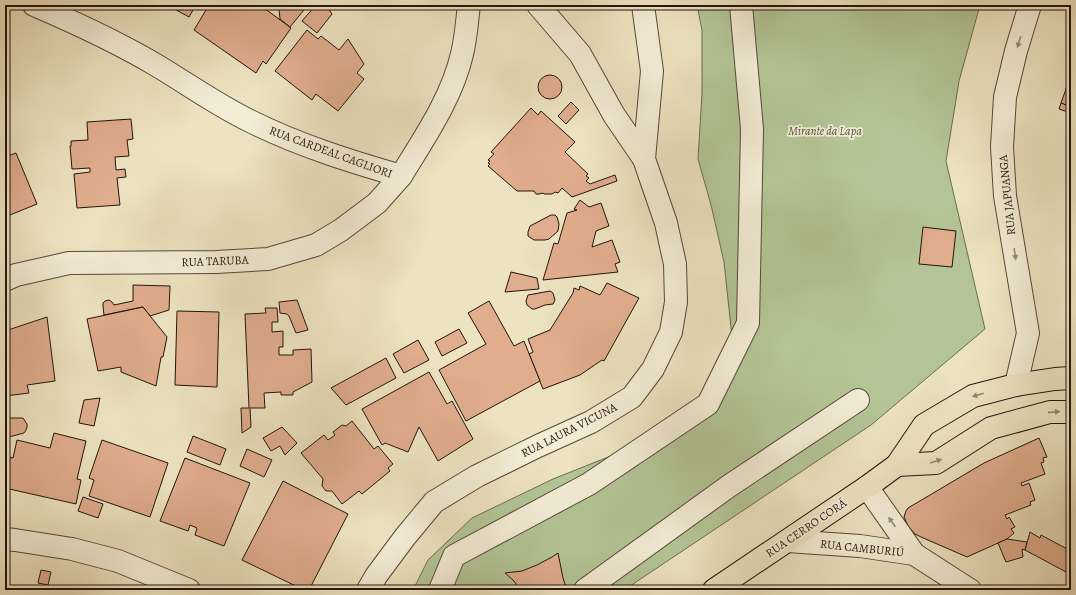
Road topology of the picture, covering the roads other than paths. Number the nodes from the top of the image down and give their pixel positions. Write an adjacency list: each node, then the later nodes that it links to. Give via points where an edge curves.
1 (34, 5): 8 (street, RUA CARDEAL CAGLIORI, via 91,30 156,65 210,100 249,121 292,141)
2 (469, 5): 8 (street, RUA CARDEAL CAGLIORI, via 462,54 452,84 433,125)
3 (538, 5): 7 (street, via 580,54 614,115)
4 (643, 5): 7 (street, RUA LAURA VICUNA, via 652,71)
5 (741, 5): 21 (street, via 752,129 748,322 708,404 589,484 454,556)
6 (1030, 5): 11 (street, RUA JAPUANGA, one-way to 11, via 1005,97 1002,147 1005,196 1028,333)
7 (644, 159): 20 (street, RUA LAURA VICUNA, via 666,223 675,264 676,302 671,332 654,369 632,397 591,422 477,476 434,502 405,537)
8 (401, 176): 9 (street, RUA TARUBA, via 377,203 341,230 316,245 268,259 69,263 16,275)
9 (5, 280)
10 (1071, 378): 11 (main road, RUA CERRO CORÁ)
11 (1016, 385): 14 (main road, RUA CERRO CORÁ, one-way to 14, via 973,396 924,425)
12 (858, 400): 22 (street, via 729,486)
13 (1071, 412): 14 (main road, one-way to 13, via 936,463 991,428 1050,412)
14 (897, 465): 15 (main road, RUA CERRO CORÁ)
15 (867, 487): 17 (main road, RUA CERRO CORÁ); 18 (street, RUA CAMBURIÚ, one-way to 15)
16 (5, 539): 19 (street, via 72,549 118,561)
17 (787, 541): 18 (street, RUA CAMBURIÚ, via 860,546); 23 (main road, RUA CERRO CORÁ)
18 (914, 554): 24 (street, RUA CAMBURIÚ)
19 (189, 590)
20 (368, 590)
21 (440, 590)
22 (585, 590)
23 (714, 590)
24 (970, 590)

